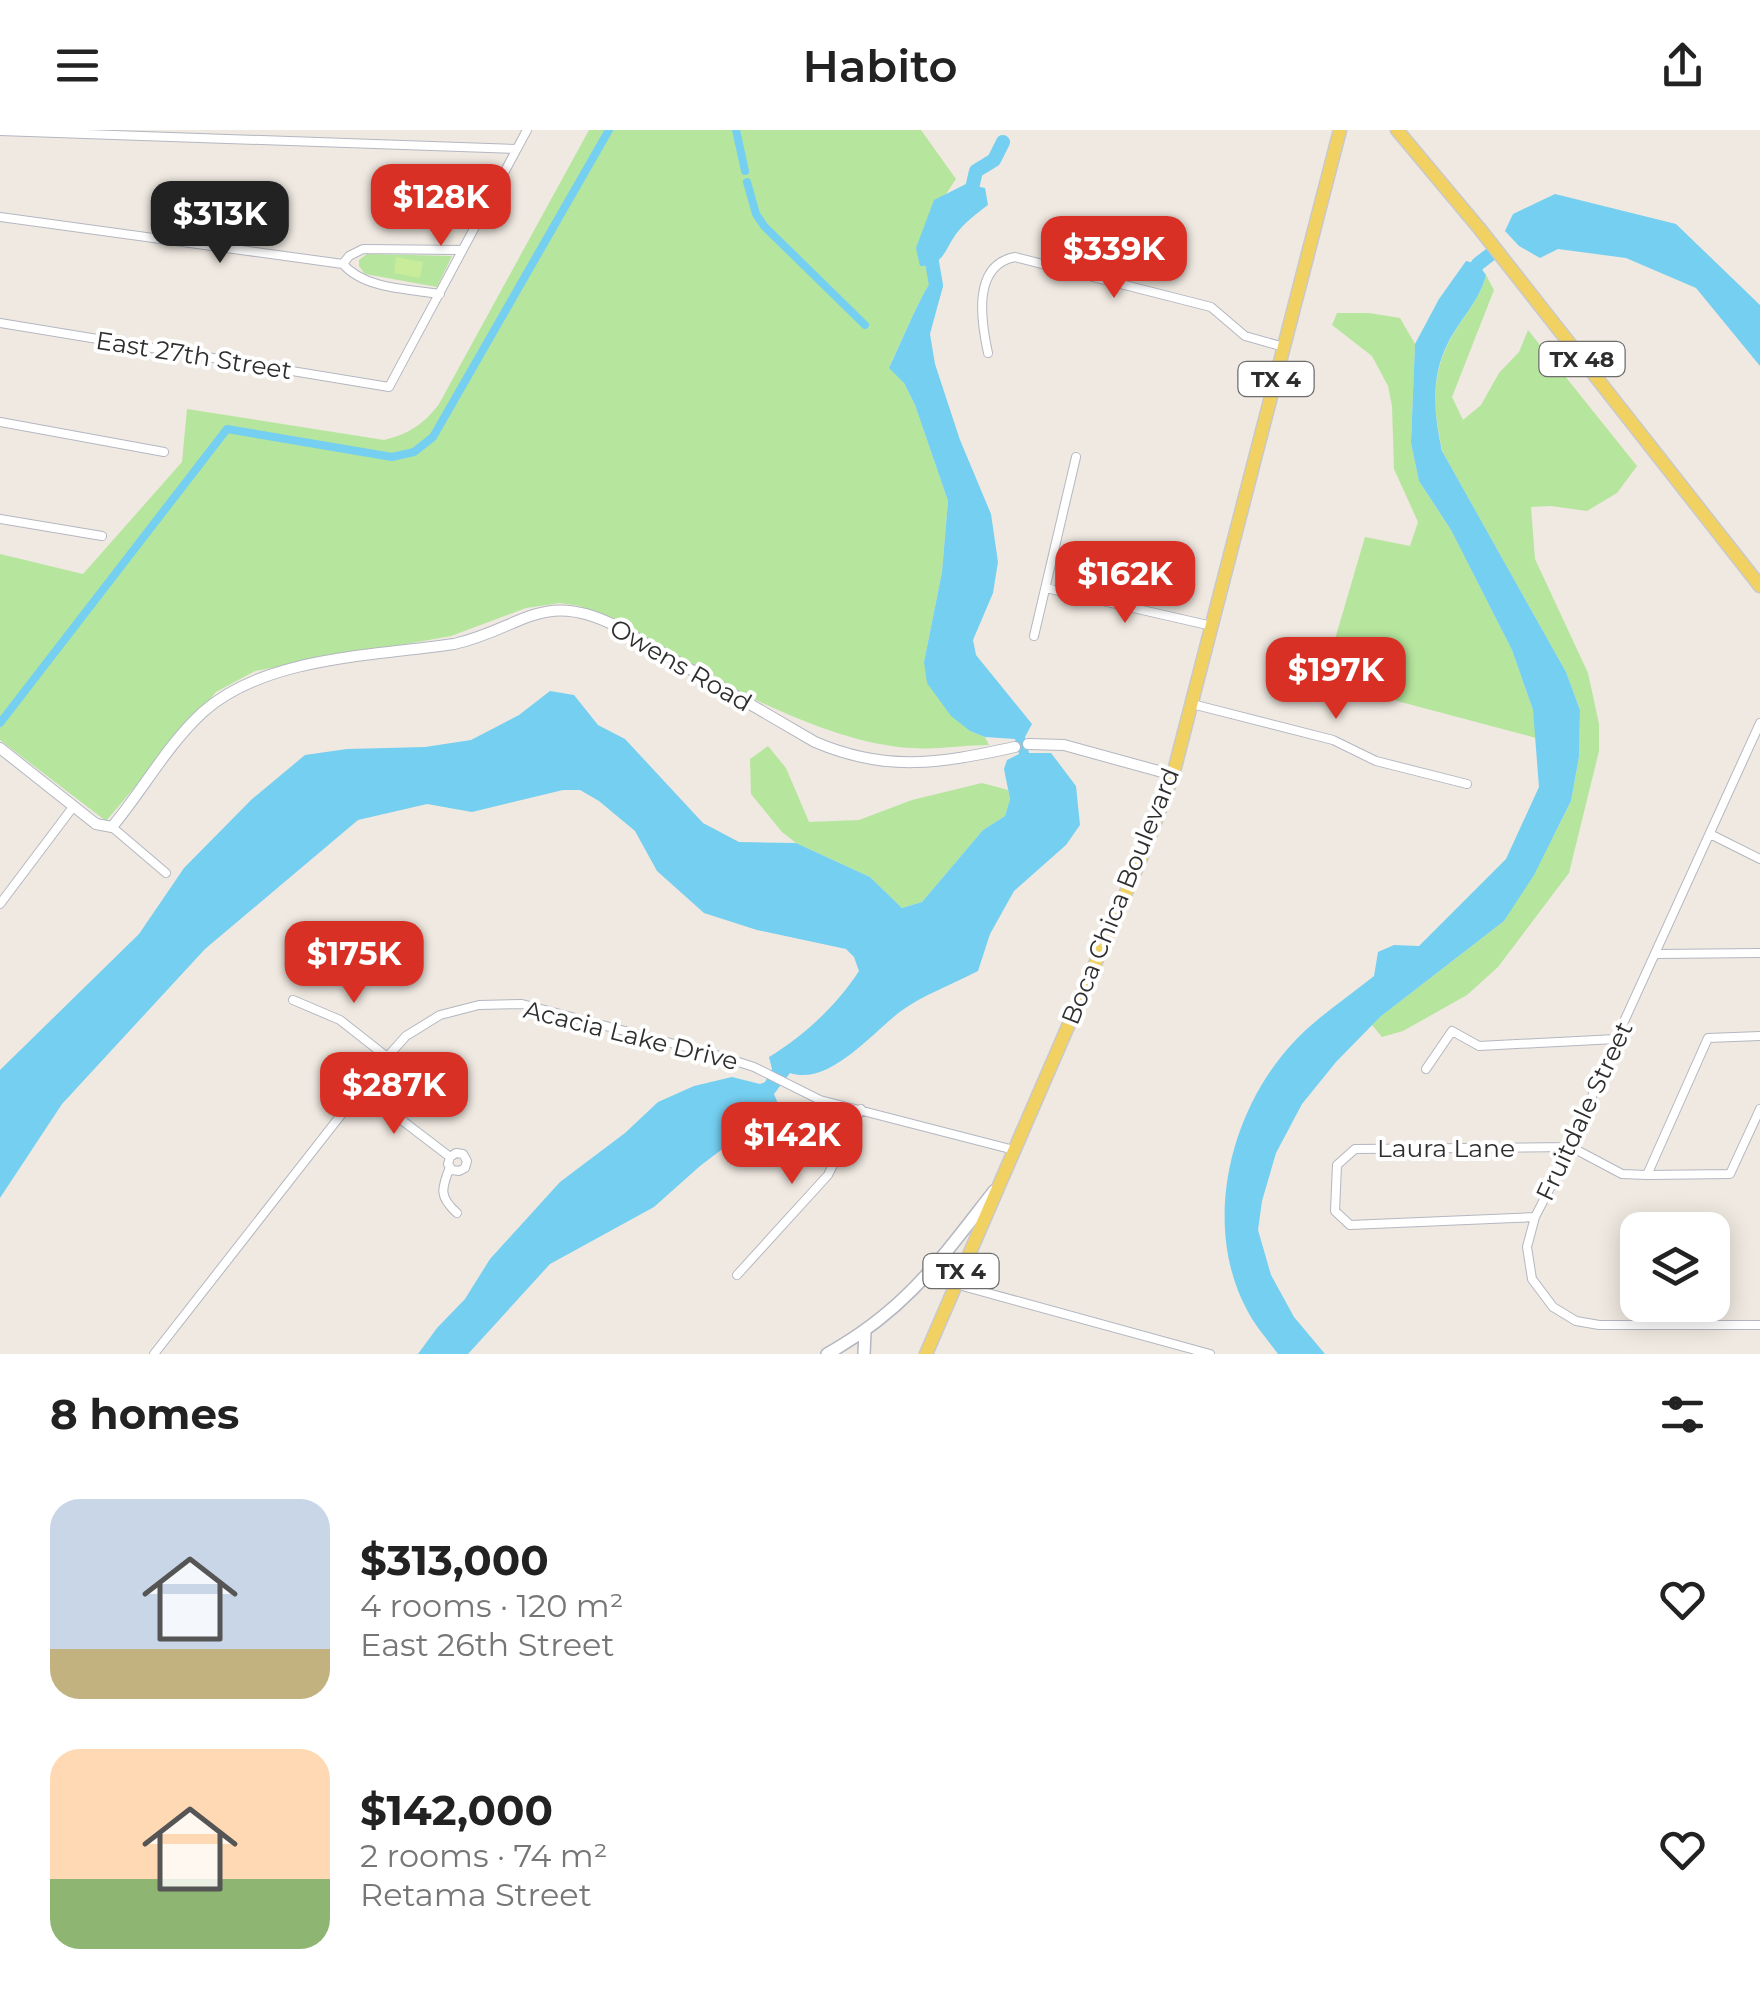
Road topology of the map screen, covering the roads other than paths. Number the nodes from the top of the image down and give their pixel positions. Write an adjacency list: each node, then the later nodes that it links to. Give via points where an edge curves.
1 (527, 130): 5 (street)
2 (1340, 130): 11 (main road, Boca Chica Boulevard / TX 4)
3 (0, 131): 5 (street)
4 (1400, 131): 18 (main road, TX 48)
5 (516, 149): 7 (street)
6 (0, 217): 8 (street)
7 (462, 250): 8 (street, via 364,249); 9 (street)
8 (343, 264): 9 (street, via 368,281)
9 (440, 294): 10 (street, East 27th Street, via 388,387)
10 (0, 323)
11 (1284, 347): 12 (street, via 1245,336 1211,307 1015,257 988,275 982,310); 20 (main road, Boca Chica Boulevard / TX 4)
12 (988, 352)
13 (0, 422): 14 (street)
14 (164, 452)
15 (1076, 458): 19 (street)
16 (0, 519): 17 (street)
17 (102, 536)
18 (1760, 586)
19 (1046, 588): 20 (street); 21 (street)
20 (1213, 626): 22 (main road, Boca Chica Boulevard / TX 4)
21 (1034, 636)
22 (1192, 704): 27 (main road, Boca Chica Boulevard / TX 4); 28 (street)
23 (1760, 723): 31 (street, Fruitdale Street)
24 (1028, 744): 27 (street, via 1064,745)
25 (1014, 747): 30 (street, Owens Road, via 926,763 842,754 614,625 588,613 553,609 477,639 308,666 245,684 184,731)
26 (3, 750): 29 (street)
27 (1172, 775): 46 (main road, Boca Chica Boulevard / TX 4)
28 (1468, 784)
29 (73, 807): 30 (street); 34 (street)
30 (112, 827): 33 (street)
31 (1710, 834): 32 (street); 36 (street, Fruitdale Street)
32 (1760, 859)
33 (166, 873)
34 (0, 904)
35 (1760, 953): 36 (street)
36 (1657, 954): 39 (street, Fruitdale Street)
37 (294, 1000): 40 (street, via 340,1020)
38 (1760, 1036): 49 (street, via 1708,1038)
39 (1616, 1039): 41 (street, via 1478,1046 1452,1030); 45 (street, Fruitdale Street)
40 (387, 1058): 42 (street, Acacia Lake Drive); 43 (street, Acacia Lake Drive, via 406,1036 440,1016 522,1004 754,1067 820,1100)
41 (1426, 1069)
42 (362, 1088): 47 (street); 58 (street, Acacia Lake Drive)
43 (861, 1109): 46 (street, Acacia Lake Drive); 53 (street, via 828,1175)
44 (1760, 1110): 49 (street, via 1730,1174)
45 (1572, 1147): 49 (street, via 1622,1174); 52 (street, Fruitdale Street); 52 (street, Laura Lane, via 1355,1149 1337,1165 1335,1211 1350,1224)
46 (1014, 1150): 50 (main road, Boca Chica Boulevard / TX 4)
47 (450, 1156): 48 (street); 48 (street, via 460,1153 467,1164 459,1172)
48 (450, 1167): 51 (street, via 441,1194)
49 (1648, 1175)
50 (997, 1188): 54 (main road, Boca Chica Boulevard / TX 4); 56 (main road, via 934,1270)
51 (457, 1214)
52 (1535, 1217): 55 (street, Fruitdale Street, via 1527,1247 1532,1279 1553,1308 1576,1321)
53 (737, 1276)
54 (955, 1284): 57 (street); 61 (main road, Boca Chica Boulevard / TX 4)
55 (1760, 1325)
56 (865, 1332): 59 (main road); 60 (main road)
57 (1197, 1352): 62 (street)
58 (154, 1354)
59 (826, 1354)
60 (864, 1354)
61 (926, 1354)
62 (1210, 1354)

